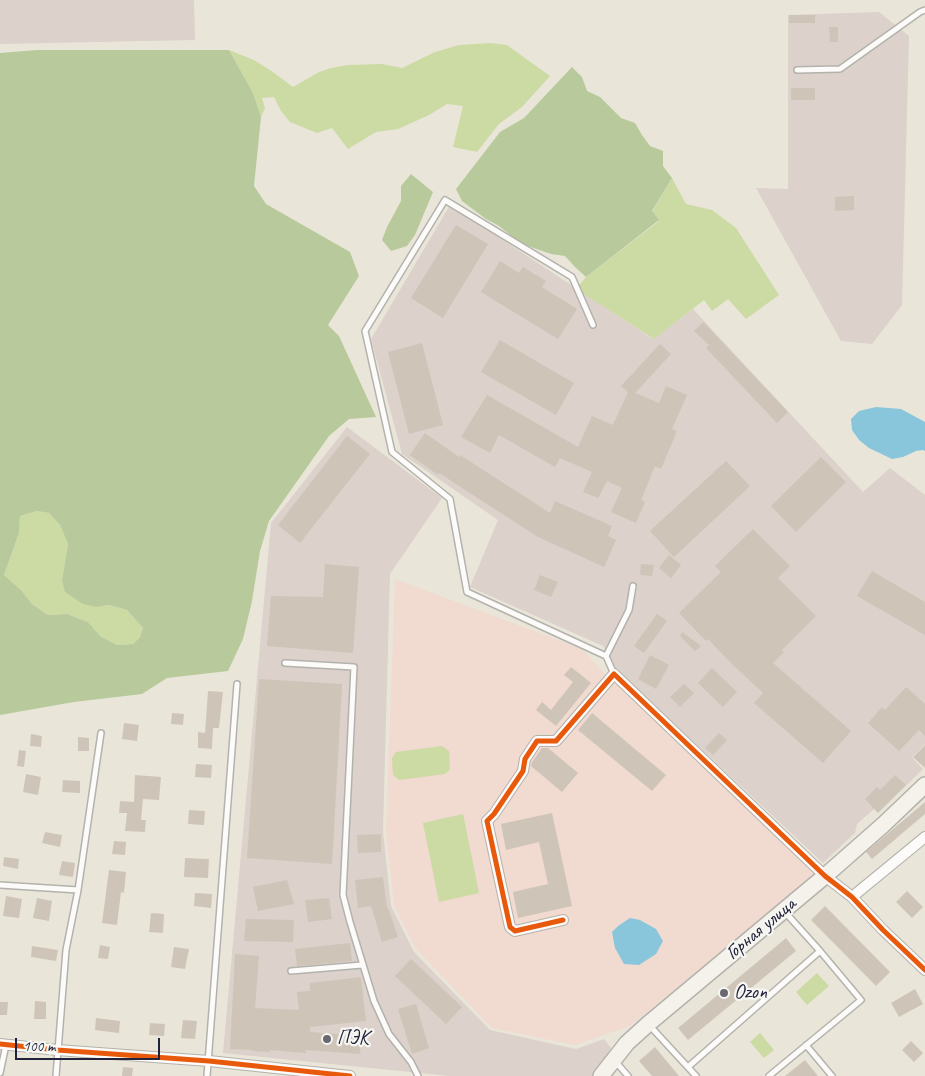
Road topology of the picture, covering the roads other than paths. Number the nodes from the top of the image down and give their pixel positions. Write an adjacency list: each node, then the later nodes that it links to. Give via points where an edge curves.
1 (925, 10): 2 (lane, via 840,69)
2 (797, 70)
3 (593, 325): 5 (lane, via 572,277 445,200 365,331 392,452 450,499 466,592)
4 (633, 586): 5 (lane, via 629,610)
5 (606, 656): 7 (lane)
6 (285, 663): 19 (lane, via 354,667 343,894)
7 (614, 674): 12 (street); 17 (street, via 556,741 537,741 525,759 522,771 487,821 510,927 515,931)
8 (237, 684): 27 (lane)
9 (101, 733): 14 (lane)
10 (925, 785): 12 (street, Горная улица)
11 (925, 837): 15 (street)
12 (825, 876): 15 (street); 16 (street, Горная улица)
13 (0, 884): 14 (lane)
14 (78, 890): 25 (lane, via 66,950)
15 (852, 897): 20 (street)
16 (784, 910): 18 (lane); 22 (street, Горная улица)
17 (563, 920)
18 (820, 951): 24 (lane, via 861,1000); 28 (lane)
19 (362, 965): 21 (lane); 33 (lane, via 389,1034)
20 (925, 970)
21 (291, 971)
22 (648, 1024): 26 (street, Горная улица); 28 (lane)
23 (3, 1044): 25 (street); 29 (lane)
24 (806, 1045): 37 (lane); 38 (lane)
25 (57, 1050): 27 (street); 30 (lane)
26 (613, 1059): 34 (street, Горная улица); 35 (lane)
27 (209, 1061): 31 (lane); 32 (street)
28 (688, 1067): 36 (lane)
29 (0, 1073)
30 (56, 1076)
31 (208, 1076)
32 (350, 1076)
33 (418, 1076)
34 (601, 1076)
35 (628, 1076)
36 (696, 1076)
37 (769, 1076)
38 (832, 1076)

